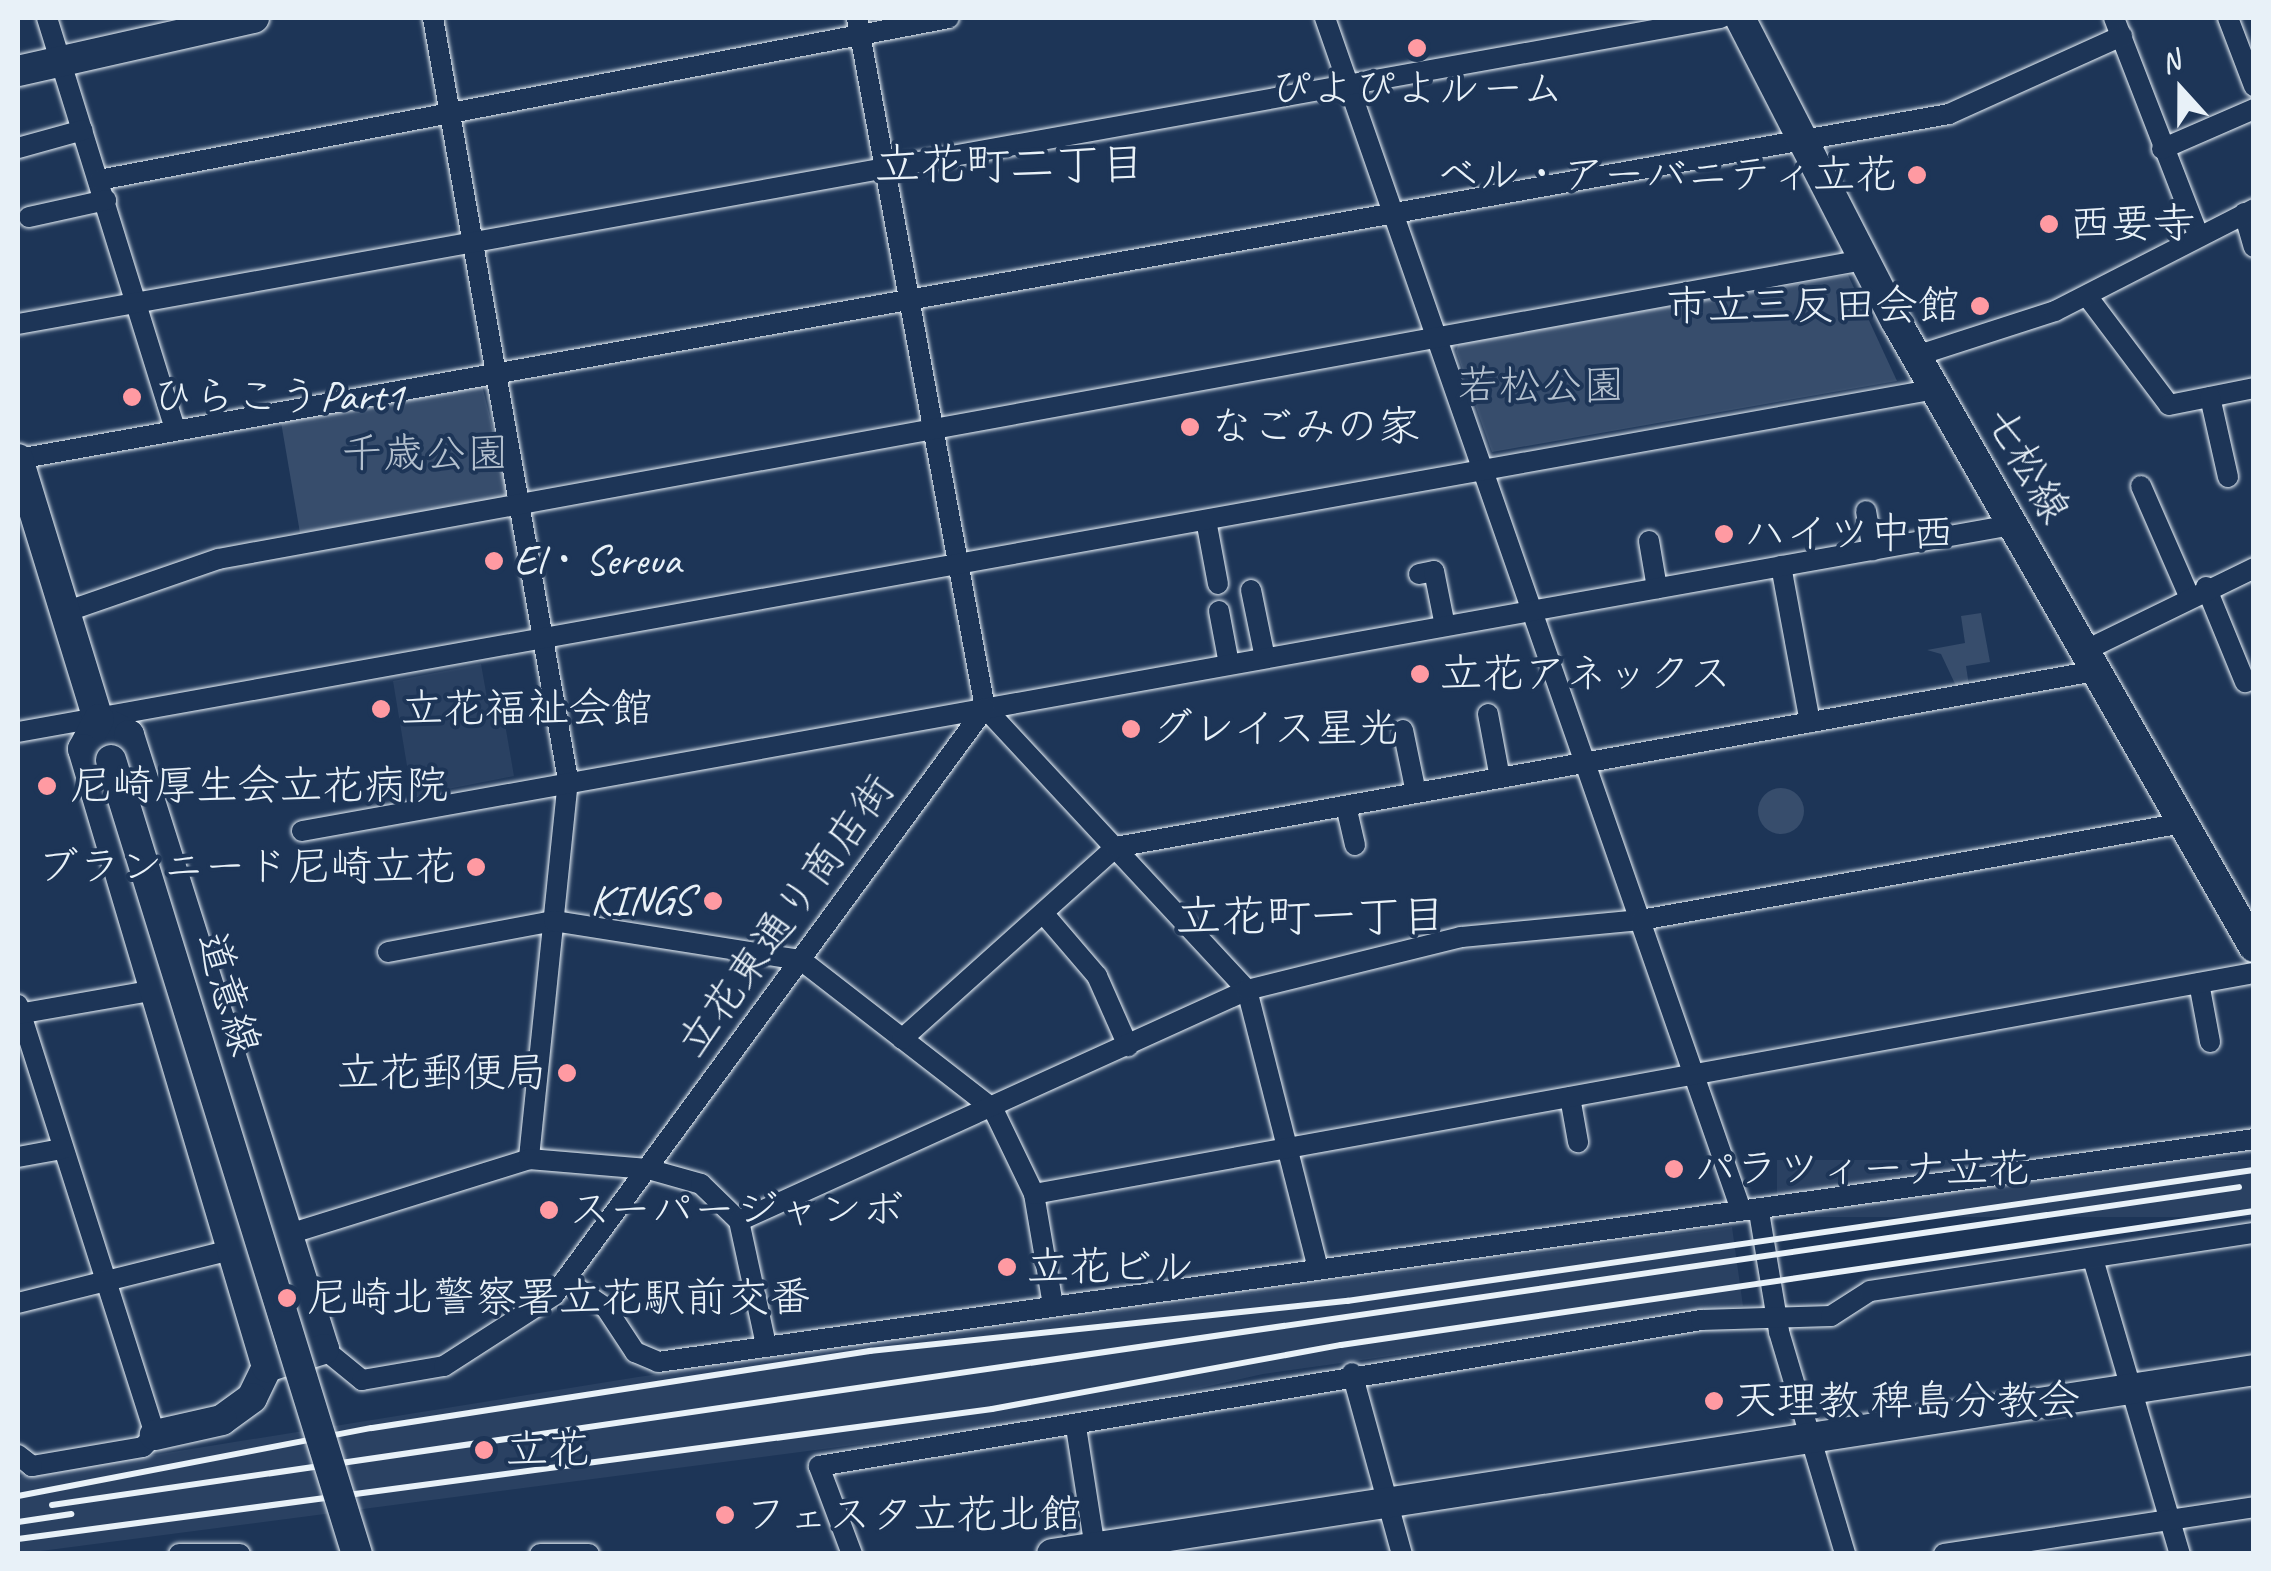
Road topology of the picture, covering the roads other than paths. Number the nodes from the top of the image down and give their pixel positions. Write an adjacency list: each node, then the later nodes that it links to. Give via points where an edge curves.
1 (48, 18): 11 (street)
2 (254, 18): 11 (street)
3 (433, 18): 16 (street)
4 (949, 18): 9 (street)
5 (1326, 18): 13 (street)
6 (1721, 18): 13 (street)
7 (1740, 18): 18 (street, 七松線)
8 (2228, 18): 14 (street)
9 (859, 26): 16 (street); 21 (street)
10 (2118, 27): 18 (street, via 1964,110); 20 (street)
11 (61, 61): 12 (street); 17 (street)
12 (18, 70)
13 (1348, 85): 21 (street); 24 (street)
14 (2253, 85)
15 (2254, 110): 20 (street)
16 (450, 112): 22 (street); 27 (street)
17 (83, 130): 19 (street); 22 (street)
18 (1802, 140): 24 (street); 29 (street, 七松線)
19 (18, 148)
20 (2162, 149): 26 (street)
21 (886, 169): 27 (street); 31 (street)
22 (102, 190): 25 (street); 32 (street)
23 (2249, 212): 26 (street); 28 (street)
24 (1391, 213): 31 (street); 34 (street)
25 (29, 217)
26 (2198, 234): 30 (street)
27 (474, 242): 32 (street); 36 (street)
28 (2254, 247)
29 (1864, 260): 34 (street); 35 (street, 七松線)
30 (2087, 296): 35 (street); 39 (street, via 2169,405)
31 (910, 298): 36 (street); 41 (street)
32 (138, 302): 33 (street); 40 (street)
33 (18, 324)
34 (1436, 340): 41 (street); 43 (street)
35 (1916, 356): 38 (street, 七松線)
36 (498, 372): 40 (street); 46 (street)
37 (2254, 388): 39 (street)
38 (1934, 389): 43 (street); 49 (street, 七松線)
39 (2210, 397): 44 (street)
40 (175, 430): 42 (street)
41 (934, 430): 46 (street); 52 (street)
42 (18, 459): 61 (street, 道意線)
43 (1482, 470): 48 (street); 60 (street)
44 (2228, 477)
45 (2141, 486): 59 (street)
46 (522, 505): 61 (street, via 218,559); 64 (street)
47 (1866, 512): 51 (street)
48 (1206, 520): 52 (street); 56 (street)
49 (2012, 525): 51 (street); 66 (street, 七松線)
50 (1649, 541): 57 (street)
51 (1873, 550): 53 (street)
52 (960, 564): 64 (street); 69 (street)
53 (1781, 566): 57 (street); 72 (street)
54 (2254, 568): 59 (street)
55 (1419, 574): 63 (street, via 1434,571)
56 (1218, 584)
57 (1658, 588): 60 (street)
58 (1251, 590): 65 (street)
59 (2198, 592): 66 (street); 68 (street)
60 (1532, 610): 63 (street); 75 (street)
61 (65, 612): 71 (street, 道意線)
62 (1219, 612): 67 (street)
63 (1445, 626): 65 (street)
64 (544, 639): 71 (street); 77 (street)
65 (1264, 658): 67 (street)
66 (2089, 661): 72 (street); 80 (street, 七松線)
67 (1229, 664): 69 (street)
68 (2245, 682)
69 (985, 708): 77 (street); 83 (street); 89 (street, 立花東通り商店街)
70 (1488, 714): 76 (street)
71 (98, 719): 74 (street); 92 (street, via 83,749); 112 (street, via 130,735); 138 (street, 道意線, bridge)
72 (1810, 722): 75 (street)
73 (1403, 730): 78 (street)
74 (18, 732)
75 (1586, 762): 76 (street); 85 (street)
76 (1500, 778): 78 (street)
77 (568, 780): 81 (street); 86 (street)
78 (1416, 793): 79 (street)
79 (1346, 806): 82 (street); 83 (street)
80 (2182, 823): 85 (street); 87 (street, 七松線)
81 (302, 831)
82 (1354, 844)
83 (1116, 847): 84 (street); 93 (street)
84 (1043, 913): 95 (street); 97 (street, via 1097,976)
85 (1641, 920): 93 (street, via 1461,937); 98 (street)
86 (554, 921): 88 (street); 89 (street); 106 (street)
87 (2254, 947)
88 (388, 952)
89 (801, 960): 95 (street); 107 (street, 立花東通り商店街)
90 (2254, 973): 91 (street)
91 (2199, 983): 96 (street); 98 (street)
92 (154, 990): 94 (street); 113 (street)
93 (1247, 990): 97 (street); 103 (street)
94 (18, 1011): 104 (street)
95 (902, 1039): 100 (street)
96 (2210, 1042)
97 (1128, 1046): 100 (street)
98 (1696, 1076): 99 (street); 109 (street)
99 (1570, 1097): 102 (street); 103 (street)
100 (993, 1109): 108 (street); 110 (street)
101 (2254, 1139): 109 (street)
102 (1578, 1142)
103 (1285, 1145): 108 (street); 115 (street)
104 (62, 1148): 105 (street); 117 (street)
105 (18, 1157)
106 (530, 1160): 107 (street); 112 (street)
107 (648, 1169): 110 (street, via 701,1184); 116 (street, 立花東通り商店街)
108 (1034, 1194): 119 (street)
109 (1750, 1210): 115 (street); 120 (street)
110 (739, 1221): 121 (street)
111 (2254, 1233): 114 (street)
112 (285, 1235): 113 (street); 122 (street)
113 (234, 1250): 117 (street); 123 (street)
114 (2093, 1259): 120 (street, via 1870,1291 1831,1316); 126 (street)
115 (1318, 1270): 119 (street)
116 (565, 1280): 121 (street, via 606,1308 647,1360); 122 (street, 立花東通り商店街, via 444,1366 362,1380)
117 (105, 1287): 118 (street); 128 (street)
118 (18, 1303)
119 (1053, 1305): 121 (street)
120 (1780, 1322): 125 (street, via 1701,1320); 129 (street)
121 (766, 1345)
122 (324, 1349): 123 (street)
123 (267, 1367): 128 (street, via 252,1398 222,1420)
124 (2254, 1370): 126 (street)
125 (1352, 1374): 127 (street); 131 (street)
126 (2132, 1389): 129 (street); 133 (street)
127 (1076, 1427): 134 (street); 140 (street, via 818,1466)
128 (155, 1435): 130 (street, via 142,1447 32,1466)
129 (1811, 1438): 131 (street); 143 (street)
130 (18, 1456)
131 (1388, 1502): 134 (street); 142 (street)
132 (2254, 1507): 133 (street)
133 (2168, 1520): 144 (street); 145 (street)
134 (1095, 1550): 141 (street)
135 (185, 1553): 137 (street)
136 (580, 1553): 139 (street)
137 (240, 1554)
138 (357, 1554)
139 (540, 1554)
140 (852, 1554)
141 (1052, 1554)
142 (1402, 1554)
143 (1845, 1554)
144 (1944, 1554)
145 (2180, 1554)

